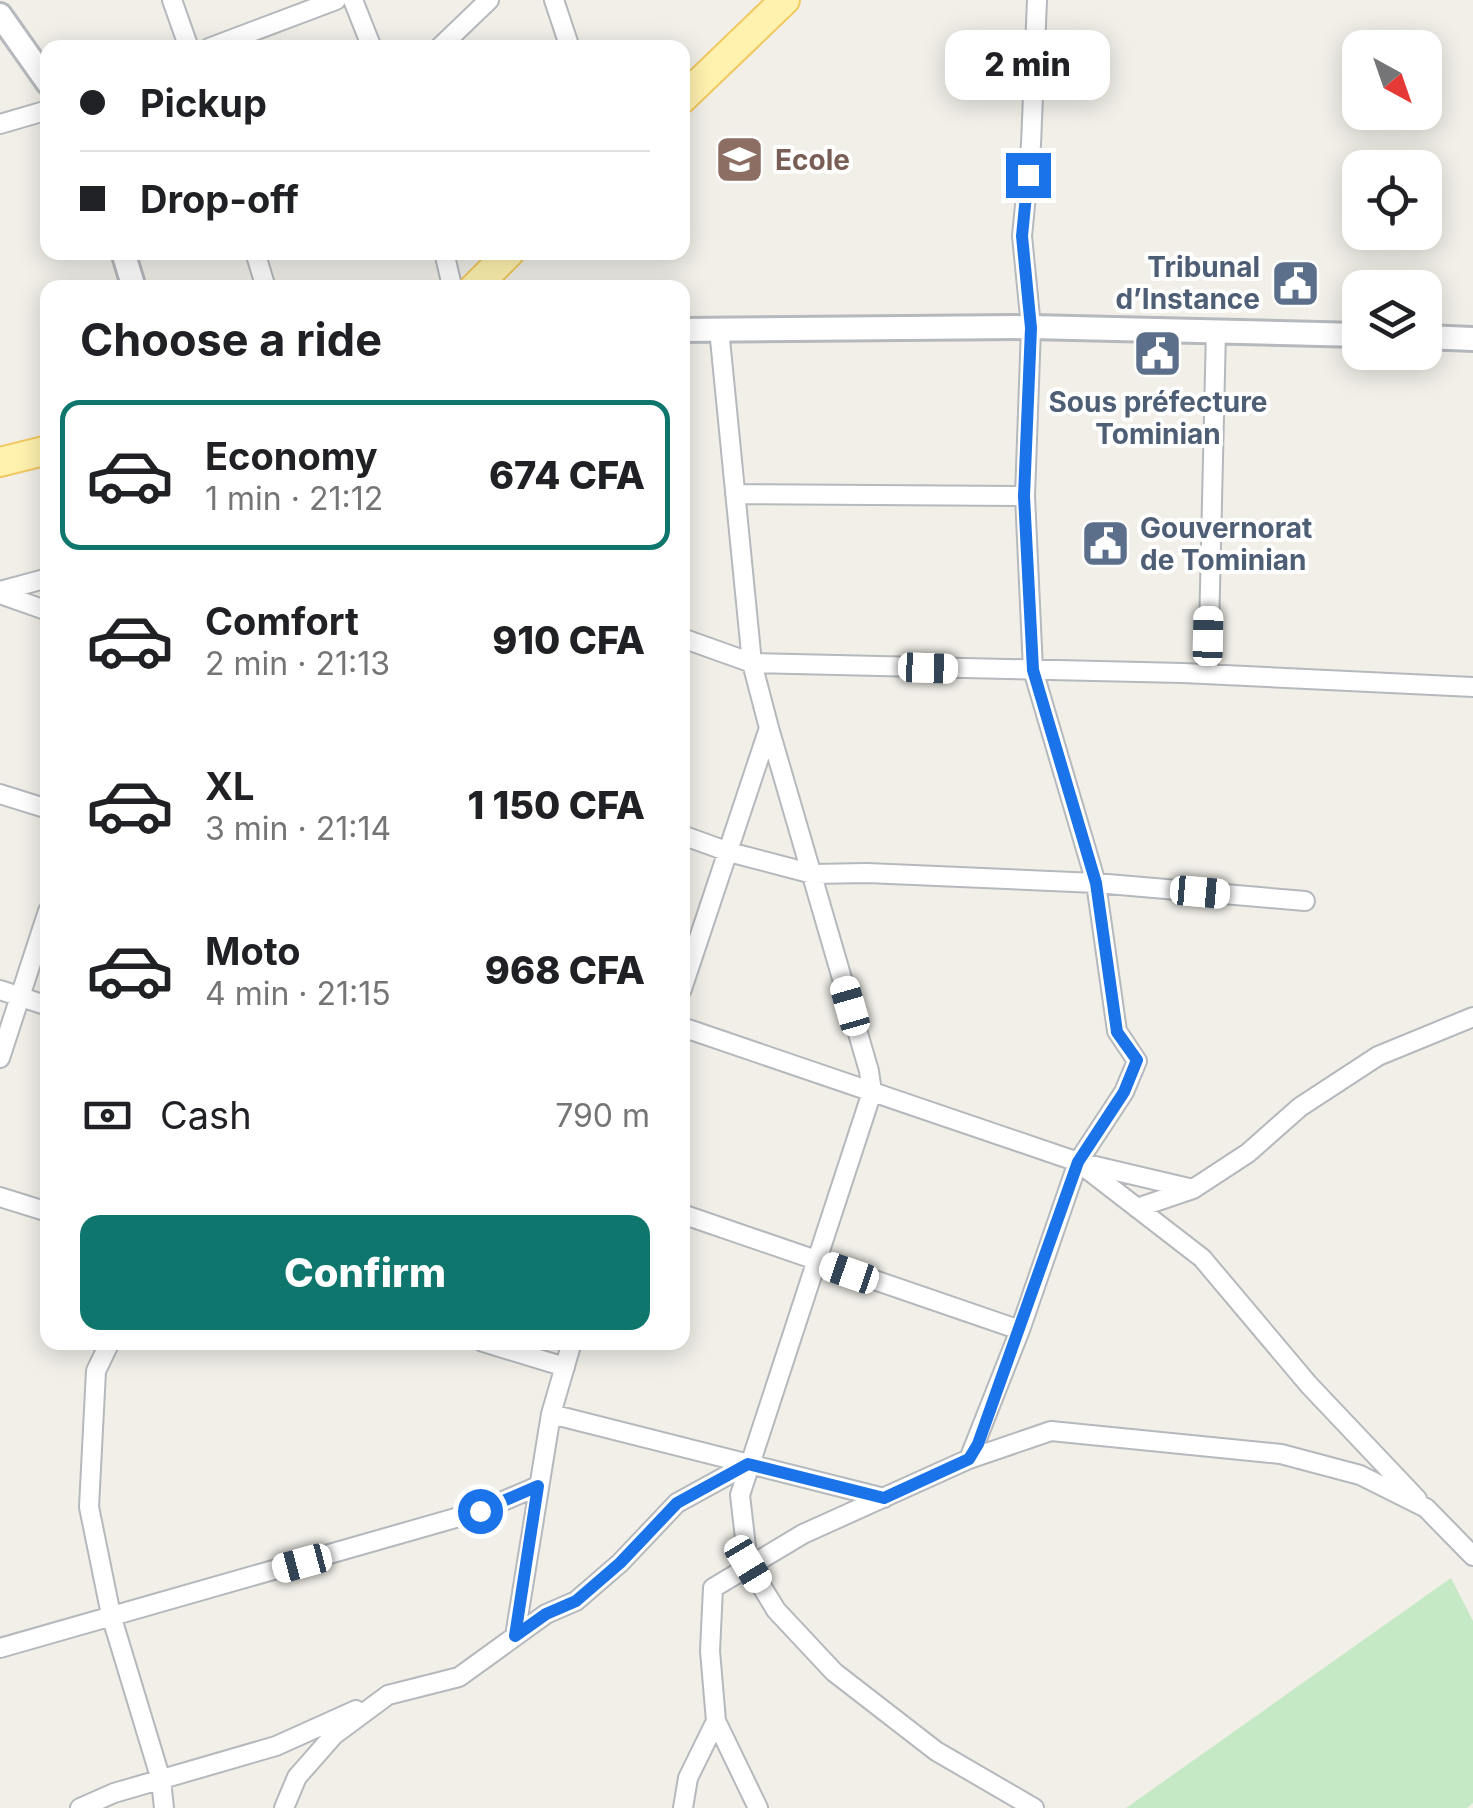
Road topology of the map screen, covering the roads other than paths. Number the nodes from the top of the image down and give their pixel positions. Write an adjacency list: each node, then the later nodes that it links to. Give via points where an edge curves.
1 (172, 0): 9 (street)
2 (336, 0): 10 (street)
3 (354, 0): 11 (street)
4 (489, 0): 12 (street)
5 (554, 0): 13 (street)
6 (785, 0): 15 (main road)
7 (1036, 0): 21 (street, via 1022,236)
8 (0, 15): 14 (street)
9 (186, 40)
10 (230, 40)
11 (369, 40)
12 (447, 40)
13 (567, 40)
14 (40, 72)
15 (690, 91)
16 (40, 112): 17 (street)
17 (0, 124)
18 (492, 269): 19 (main road)
19 (467, 280)
20 (719, 328): 21 (street); 22 (street); 29 (street)
21 (1031, 328): 23 (street); 30 (street)
22 (690, 330)
23 (1216, 330): 24 (street); 37 (street)
24 (1342, 334)
25 (1442, 337): 26 (street)
26 (1473, 338)
27 (40, 452): 28 (main road)
28 (0, 462)
29 (735, 494): 30 (street); 35 (street)
30 (1024, 496): 36 (street)
31 (40, 580): 32 (street)
32 (0, 592): 33 (street)
33 (40, 609)
34 (690, 641): 35 (street)
35 (752, 663): 36 (street); 39 (street)
36 (1033, 670): 37 (street); 45 (street)
37 (1208, 674): 38 (street)
38 (1473, 687)
39 (769, 728): 43 (street); 44 (street)
40 (0, 794): 41 (street)
41 (40, 806)
42 (690, 838): 43 (street)
43 (728, 852): 44 (street); 48 (street)
44 (813, 874): 45 (street); 55 (street)
45 (1096, 883): 46 (street); 56 (street, via 1117,1032 1137,1060)
46 (1305, 902)
47 (40, 935): 50 (street)
48 (690, 966)
49 (0, 990): 50 (street)
50 (20, 997): 51 (street); 54 (street)
51 (40, 1003)
52 (1473, 1017): 57 (street, via 1378,1056)
53 (690, 1030): 55 (street)
54 (0, 1058)
55 (872, 1092): 56 (street); 62 (street)
56 (1078, 1162): 57 (street); 59 (street); 63 (street)
57 (1193, 1189): 59 (street)
58 (0, 1197): 60 (street)
59 (1137, 1208): 73 (street, via 1202,1258 1309,1385)
60 (40, 1210)
61 (690, 1217): 62 (street)
62 (814, 1262): 63 (street); 70 (street)
63 (1020, 1330): 69 (street)
64 (106, 1350): 76 (street, via 96,1372 89,1507)
65 (509, 1350): 67 (street)
66 (570, 1350): 67 (street)
67 (565, 1367): 68 (street)
68 (551, 1414): 70 (street); 71 (street)
69 (969, 1459): 72 (street); 73 (street, via 1051,1431 1280,1454 1360,1475)
70 (748, 1464): 72 (street); 75 (street, via 740,1494); 77 (street, via 677,1503 576,1601)
71 (538, 1486): 76 (street, via 480,1511); 77 (street)
72 (884, 1498): 75 (street)
73 (1426, 1508): 74 (street)
74 (1473, 1556)
75 (748, 1564): 80 (street, via 713,1588); 87 (street, via 776,1610 834,1672 936,1751)
76 (111, 1616): 78 (street); 81 (street)
77 (515, 1636): 79 (street, via 459,1677)
78 (0, 1648)
79 (388, 1695): 81 (street, via 276,1746); 84 (street, via 334,1735 298,1778)
80 (716, 1722): 85 (street, via 688,1778); 86 (street)
81 (160, 1780): 82 (street); 83 (street)
82 (80, 1808)
83 (164, 1808)
84 (284, 1808)
85 (682, 1808)
86 (758, 1808)
87 (1034, 1808)

